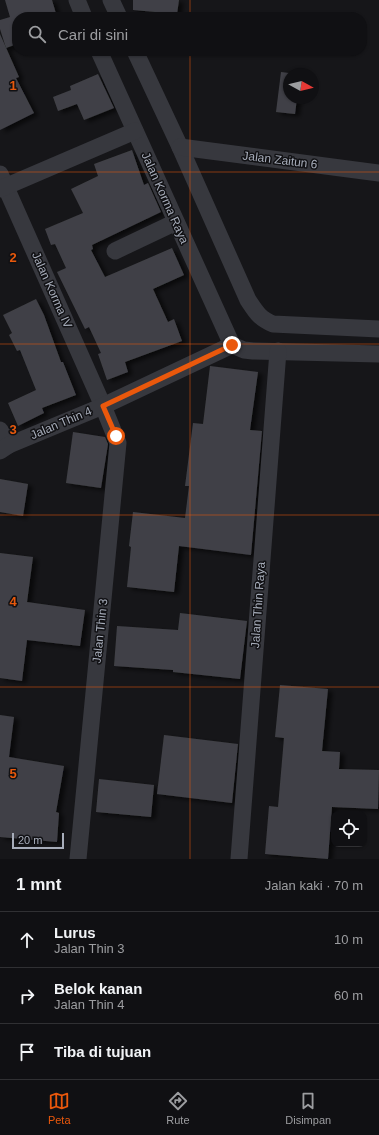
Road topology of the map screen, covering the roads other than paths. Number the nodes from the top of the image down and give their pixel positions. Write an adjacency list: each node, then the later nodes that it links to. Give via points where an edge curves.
1 (77, 0): 3 (street)
2 (112, 0): 4 (street)
3 (82, 12)
4 (117, 12)
5 (101, 56): 7 (street, Jalan Korma Raya)
6 (137, 56): 8 (street)
7 (134, 131): 10 (street); 11 (street, Jalan Korma Raya)
8 (180, 147): 9 (street, Jalan Zaitun 6); 13 (street, via 248,300 263,320 284,325)
9 (379, 173)
10 (2, 183): 17 (street, Jalan Korma IV)
11 (176, 222): 12 (street); 14 (street, Jalan Korma Raya)
12 (115, 251)
13 (379, 329)
14 (232, 345): 15 (street, via 244,350); 17 (street, Jalan Thin 4)
15 (278, 351): 16 (street); 21 (street, Jalan Thin Raya)
16 (379, 354)
17 (103, 406): 19 (street, Jalan Thin 4); 20 (street, Jalan Thin 3, via 118,446)
18 (0, 430): 19 (street)
19 (4, 448)
20 (78, 859)
21 (239, 859)

